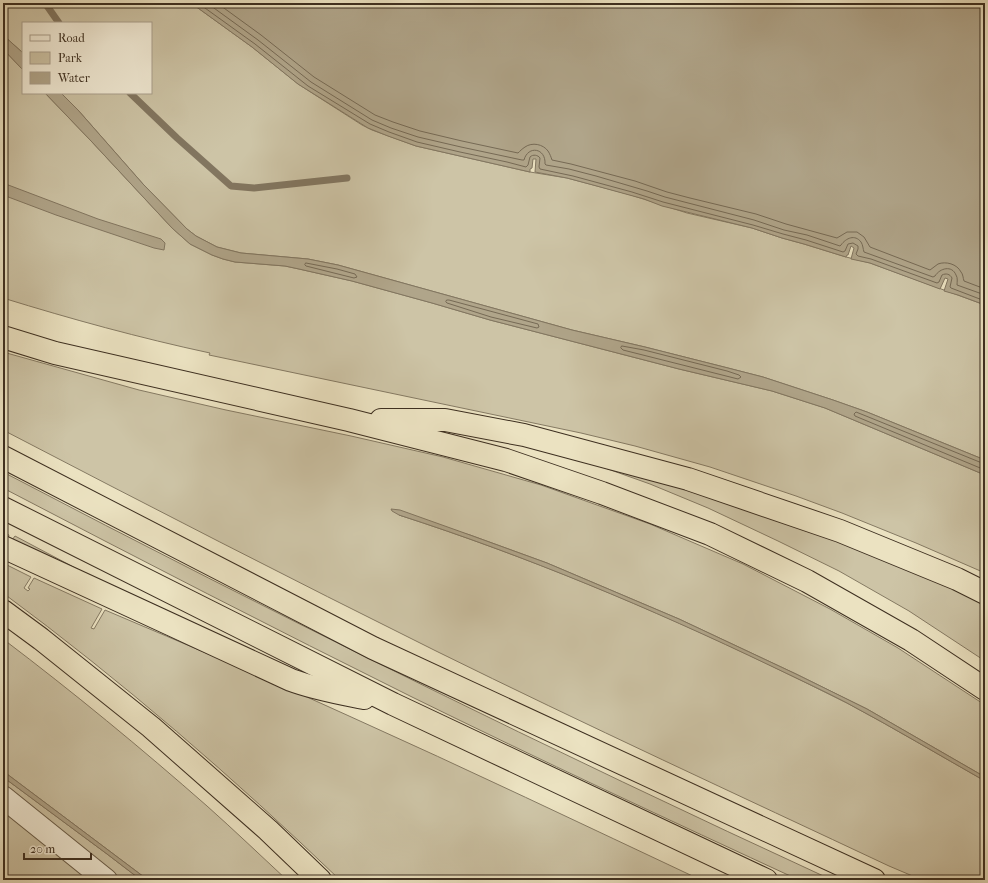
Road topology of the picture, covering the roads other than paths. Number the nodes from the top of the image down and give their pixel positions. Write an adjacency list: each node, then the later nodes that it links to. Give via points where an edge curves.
1 (3, 337): 2 (highway, via 55,353)
2 (349, 420): 6 (highway, via 445,420 524,434 688,479 840,532 957,579); 8 (highway, via 506,460 710,534 807,581 911,640)
3 (3, 457): 14 (highway, via 373,648)
4 (3, 508): 9 (highway)
5 (3, 547): 9 (highway, via 291,680 306,686)
6 (985, 593)
7 (3, 612): 12 (highway, via 151,727 268,830)
8 (985, 689)
9 (393, 704): 13 (highway)
10 (3, 797): 11 (street)
11 (106, 880)
12 (320, 880)
13 (766, 880)
14 (874, 880)

